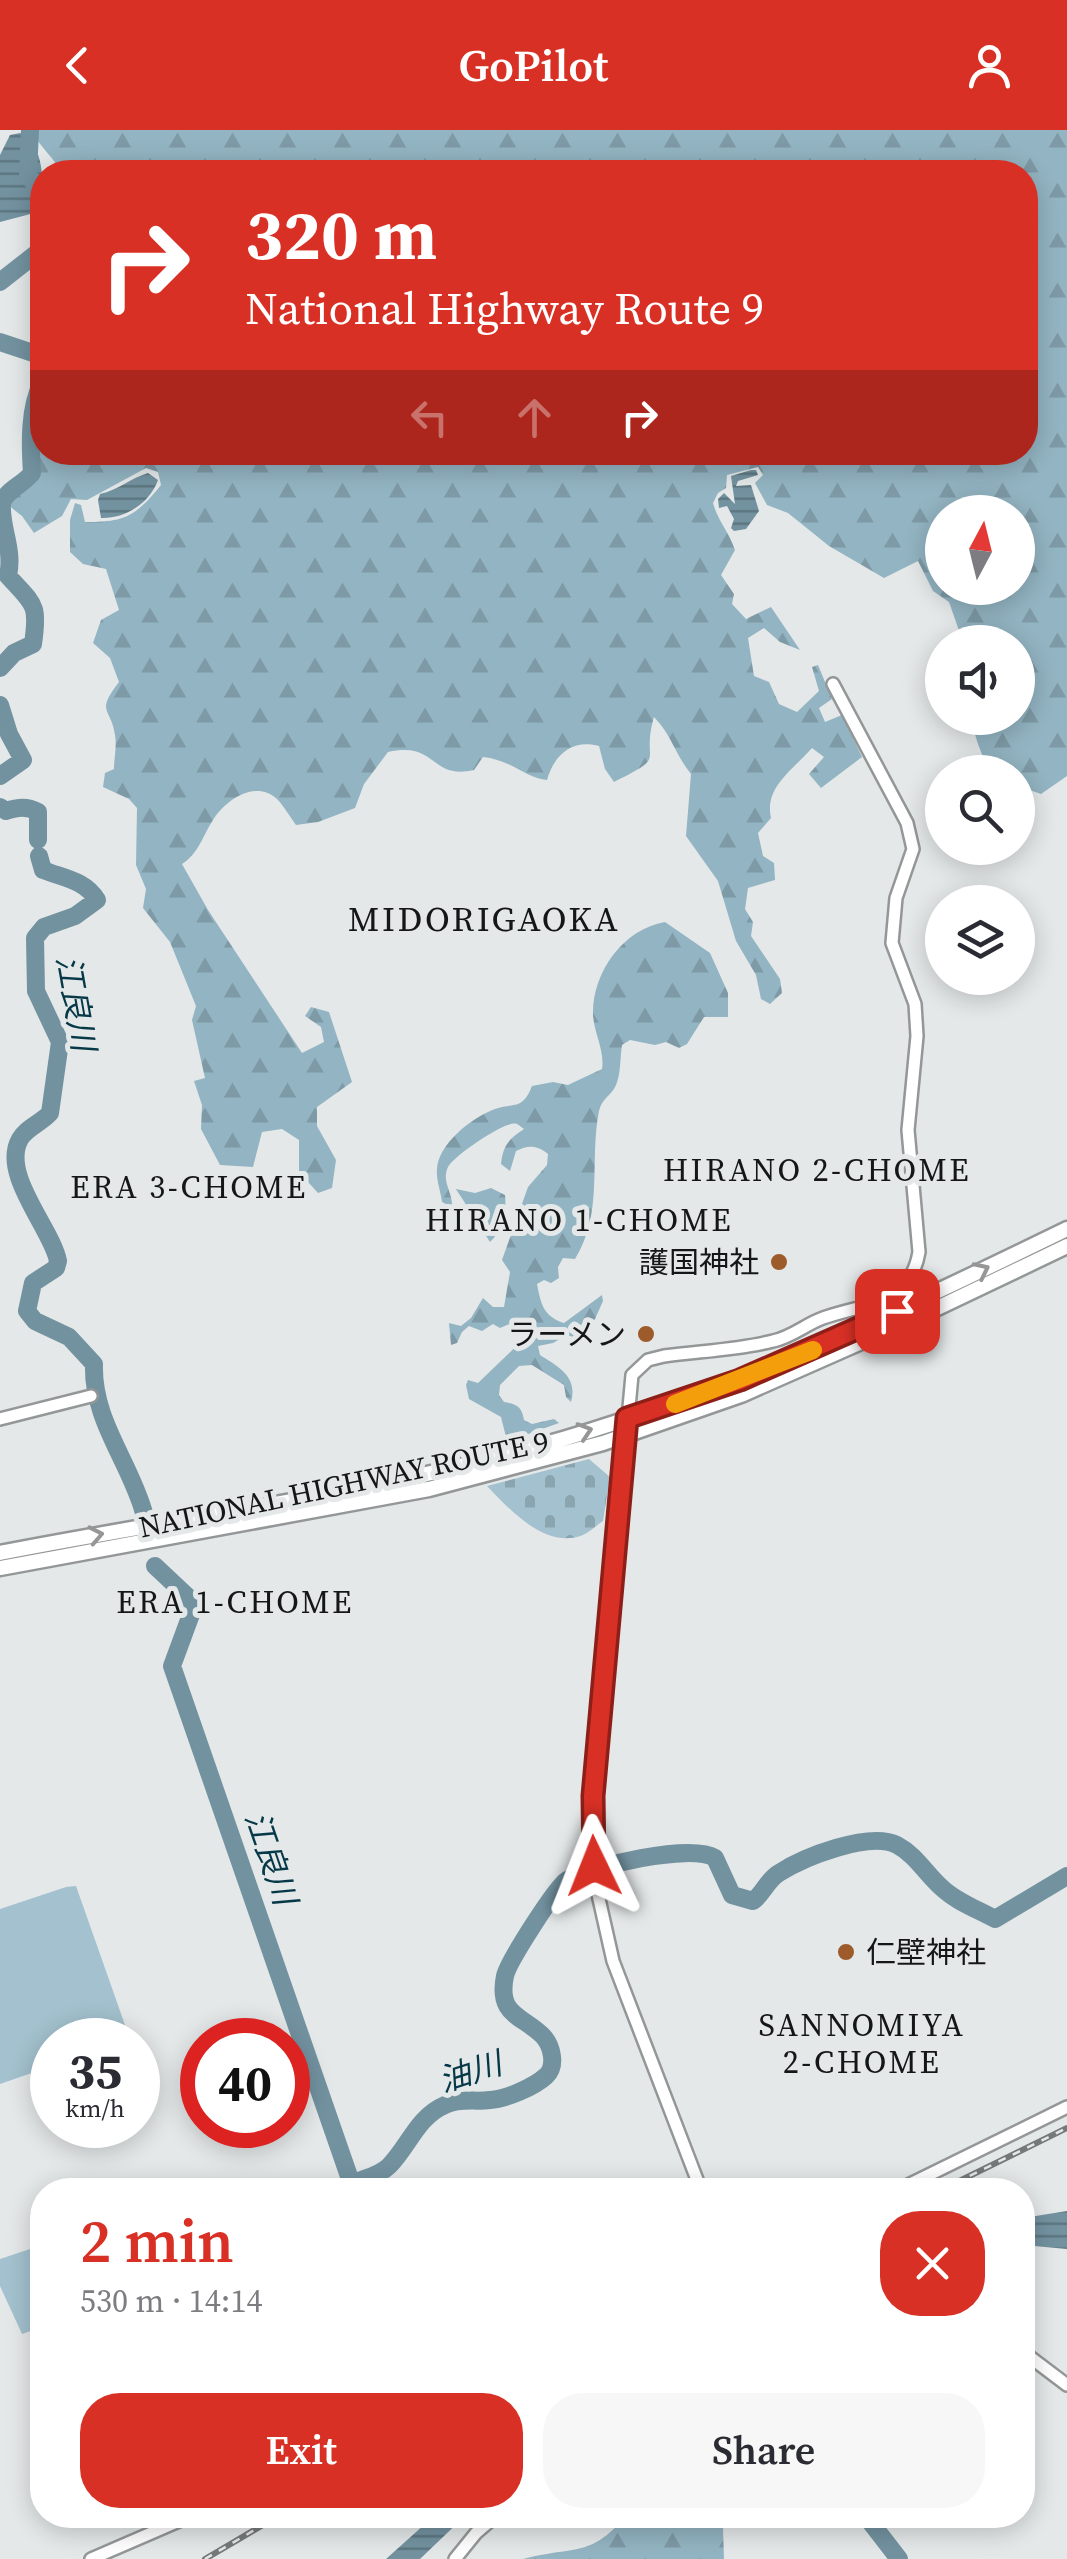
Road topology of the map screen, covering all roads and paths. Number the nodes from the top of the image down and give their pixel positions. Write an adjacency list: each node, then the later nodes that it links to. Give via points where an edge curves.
1 (833, 684): 5 (street, via 914,841 896,898 892,943 913,995 917,1036 908,1130 916,1272 880,1301 783,1338 648,1360 632,1375)
2 (1067, 1229): 5 (highway, NATIONAL HIGHWAY ROUTE 9, one-way to 2, via 827,1344)
3 (1067, 1246): 7 (highway, NATIONAL HIGHWAY ROUTE 9, via 772,1382)
4 (91, 1396): 6 (street)
5 (627, 1418): 7 (street); 8 (highway, NATIONAL HIGHWAY ROUTE 9, one-way to 5, via 480,1462)
6 (0, 1419)
7 (626, 1436): 9 (highway, NATIONAL HIGHWAY ROUTE 9, via 429,1489); 11 (street, via 593,1796 595,1881 613,1961)
8 (0, 1553)
9 (0, 1568)
10 (1067, 2107): 12 (street)
11 (696, 2178)
12 (922, 2178)
13 (1035, 2360): 14 (street)
14 (1067, 2385)
15 (164, 2528): 17 (street)
16 (482, 2528): 18 (street)
17 (91, 2559)
18 (455, 2559)

